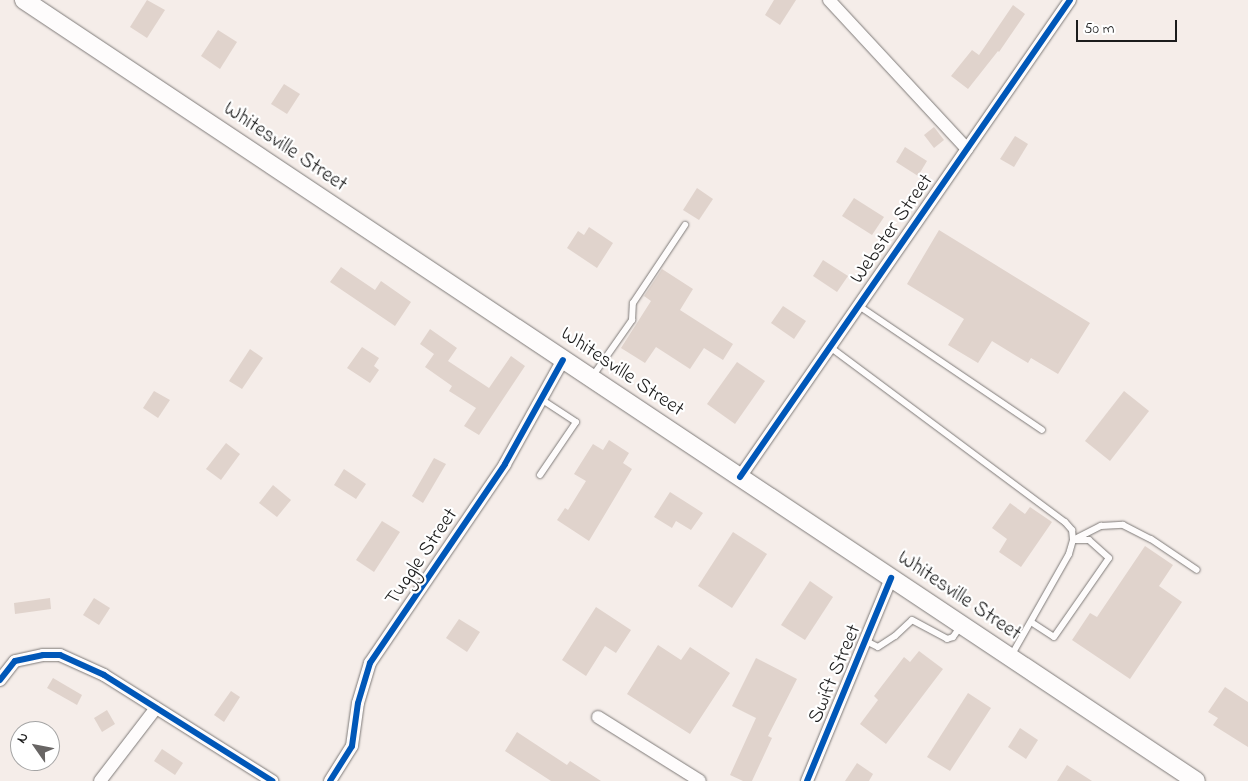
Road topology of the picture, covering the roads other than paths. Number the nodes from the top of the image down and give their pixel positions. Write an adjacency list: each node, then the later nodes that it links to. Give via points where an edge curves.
1 (24, 0): 8 (main road, Whitesville Street)
2 (829, 0): 4 (street)
3 (1070, 0): 4 (street, Webster Street)
4 (967, 149): 6 (street, Webster Street)
5 (685, 225): 9 (lane, via 633,303 632,320)
6 (859, 306): 7 (street, Webster Street); 11 (lane)
7 (830, 347): 13 (street, Webster Street); 14 (lane, via 1065,522 1072,530)
8 (563, 360): 9 (main road, Whitesville Street); 10 (street, Tuggle Street)
9 (591, 378): 13 (main road, Whitesville Street)
10 (541, 399): 12 (lane, via 576,422); 26 (street, Tuggle Street, via 505,464 370,663 358,703 352,746)
11 (1042, 430)
12 (540, 475)
13 (740, 477): 16 (main road, Whitesville Street)
14 (1073, 540): 15 (lane, via 1101,526 1123,525 1151,539); 17 (lane, via 1069,554); 17 (lane, via 1089,540 1109,558 1054,637)
15 (1197, 570)
16 (891, 578): 18 (main road, Whitesville Street); 19 (street, Swift Street)
17 (1031, 622): 20 (lane)
18 (962, 625): 19 (lane, via 953,637 947,639 912,620 878,648); 20 (main road, Whitesville Street)
19 (866, 641): 28 (street, Swift Street)
20 (1010, 657): 29 (main road, Whitesville Street)
21 (0, 680): 22 (street, via 15,661 60,655 104,675)
22 (156, 708): 24 (street); 25 (street)
23 (598, 716): 27 (street)
24 (100, 781)
25 (272, 781)
26 (330, 781)
27 (700, 781)
28 (806, 781)
29 (1196, 781)

